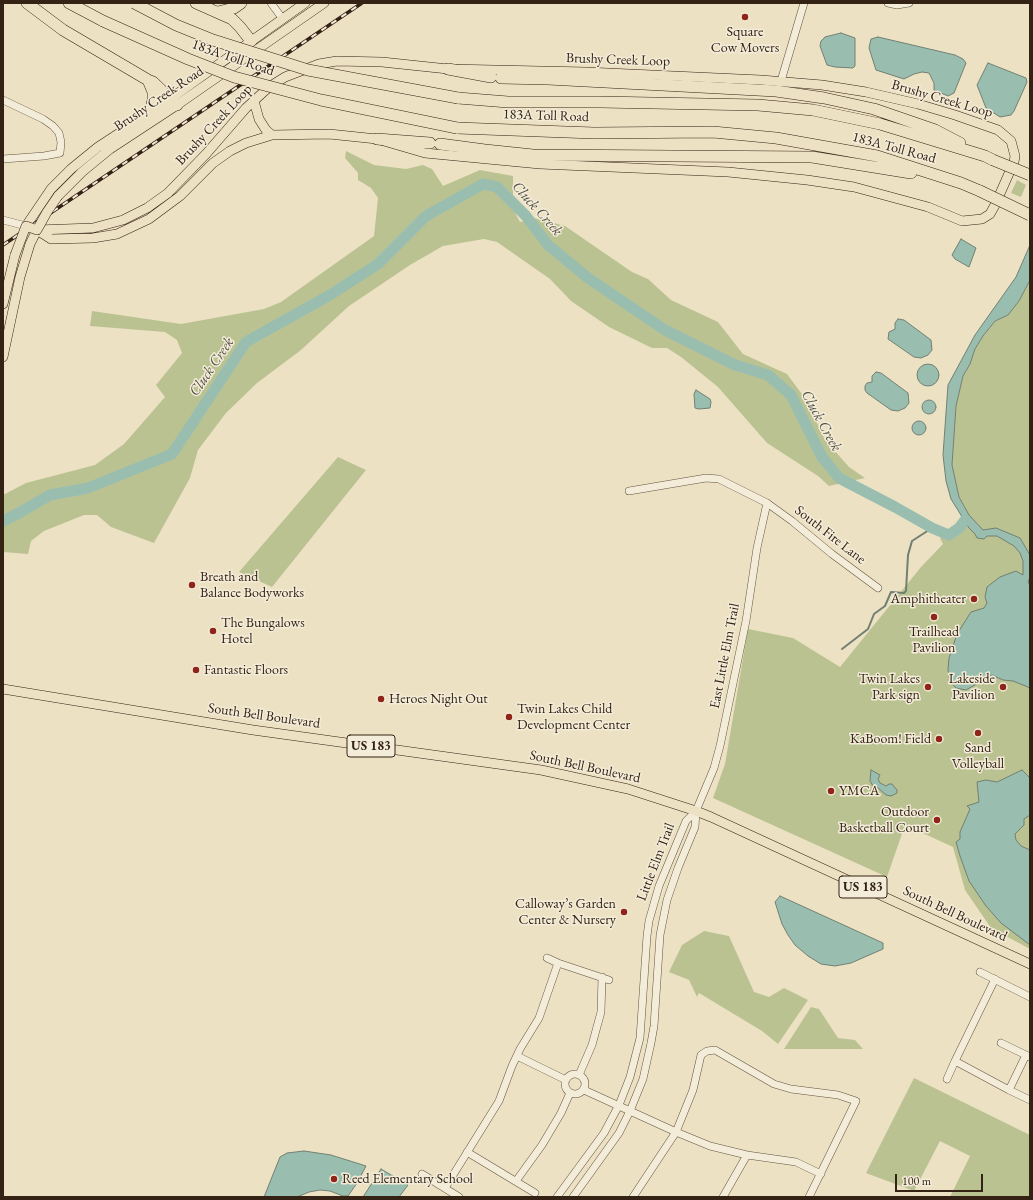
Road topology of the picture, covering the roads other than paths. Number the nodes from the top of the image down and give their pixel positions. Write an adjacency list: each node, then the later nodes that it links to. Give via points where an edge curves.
1 (27, 3): 18 (highway, via 63,30)
2 (69, 3): 29 (highway, 183A Toll Road, bridge, via 174,53 234,77 321,100 457,128 594,133 713,132 776,138 877,156)
3 (134, 3): 26 (highway, 183A Toll Road, bridge, via 176,25 213,40 308,70 458,98 508,102 758,105 813,110 880,124)
4 (196, 3): 12 (highway)
5 (241, 3): 12 (highway, via 234,8)
6 (271, 3): 13 (street)
7 (305, 3): 13 (main road, Brushy Creek Road)
8 (324, 3): 14 (main road, Brushy Creek Road)
9 (804, 3): 19 (street)
10 (888, 3): 11 (street)
11 (909, 3)
12 (218, 12): 15 (highway, via 232,19)
13 (282, 18): 14 (main road); 15 (main road, Brushy Creek Road)
14 (301, 19): 17 (main road, Brushy Creek Road)
15 (253, 43): 17 (main road, via 231,62); 21 (main road, Brushy Creek Road)
16 (448, 69): 19 (main road, Brushy Creek Loop); 22 (main road, Brushy Creek Loop, via 382,62 337,61 319,64 285,77); 26 (highway, via 496,77 719,87 824,98 874,110 935,130)
17 (224, 72): 21 (main road, Brushy Creek Road)
18 (148, 80): 21 (highway); 23 (highway, via 153,92)
19 (781, 81): 25 (main road, Brushy Creek Loop, via 822,84 866,92 918,104 998,130 1011,141 1015,156 990,214 982,219 962,221 928,208 854,187 807,180 728,172 532,164 425,153)
20 (3, 100): 27 (street, via 53,126 59,133 61,142 60,153)
21 (174, 101): 23 (main road, Brushy Creek Road); 33 (main road, Brushy Creek Road, bridge, via 82,172 58,196 47,212)
22 (254, 101): 24 (main road, via 259,119); 33 (main road, Brushy Creek Loop, via 174,187 148,208 123,220 93,228 53,229)
23 (150, 113): 32 (main road, Brushy Creek Road, via 70,169)
24 (272, 135): 25 (main road, Brushy Creek Loop, via 329,134); 33 (main road, Brushy Creek Loop, via 230,151 213,163 180,196 149,219 117,234 51,239)
25 (377, 139): 29 (highway, via 534,155 812,157)
26 (989, 158): 28 (highway, 183A Toll Road, bridge)
27 (3, 159)
28 (1030, 175)
29 (961, 183): 30 (highway, 183A Toll Road, bridge)
30 (1030, 215)
31 (3, 220): 32 (street)
32 (22, 225): 33 (main road, bridge); 34 (main road, Brushy Creek Road, bridge)
33 (41, 233): 35 (main road, Brushy Creek Road, via 30,244 20,277)
34 (3, 304)
35 (3, 357)
36 (630, 491): 37 (street, South Fire Lane, via 719,478)
37 (767, 503): 38 (street, South Fire Lane); 40 (street, East Little Elm Trail, via 720,746)
38 (878, 588)
39 (3, 689): 40 (main road, South Bell Boulevard / US 183, via 253,730 541,770 628,789)
40 (696, 811): 43 (main road, South Bell Boulevard / US 183); 58 (street, Little Elm Trail, via 686,821 659,886 649,921 640,1038 630,1077); 59 (street, Little Elm Trail, via 695,827 667,900 660,934 651,1043 643,1079)
41 (547, 958): 42 (street)
42 (558, 963): 48 (street, via 539,1018); 51 (street, via 606,979 592,1046)
43 (1030, 964)
44 (980, 972): 45 (street)
45 (995, 979): 46 (street); 50 (street)
46 (1030, 997)
47 (1001, 1042): 49 (street)
48 (517, 1056): 53 (street); 61 (street, via 498,1101)
49 (1028, 1056): 55 (street)
50 (955, 1061): 52 (street); 55 (street)
51 (579, 1075): 53 (street, via 570,1076); 54 (street, via 585,1083)
52 (946, 1079)
53 (566, 1080): 56 (street, via 566,1089)
54 (584, 1090): 56 (street, via 579,1094); 58 (street)
55 (1009, 1090): 57 (street)
56 (570, 1093): 65 (street, via 542,1145)
57 (1030, 1100)
58 (619, 1105): 59 (street); 69 (street, Little Elm Trail, via 604,1133)
59 (630, 1111): 60 (street); 70 (street, Little Elm Trail, via 615,1139)
60 (676, 1132): 62 (street, via 710,1146); 64 (street, via 693,1090 701,1055 714,1050 774,1084 791,1089 838,1095 856,1101); 71 (street)
61 (467, 1152): 65 (street); 66 (street)
62 (747, 1155): 64 (street, via 796,1162); 72 (street)
63 (422, 1174): 66 (street)
64 (821, 1174): 73 (street)
65 (516, 1182): 67 (street)
66 (445, 1188): 68 (street)
67 (535, 1193)
68 (459, 1197)
69 (557, 1197)
70 (573, 1197)
71 (633, 1197)
72 (723, 1197)
73 (809, 1197)

